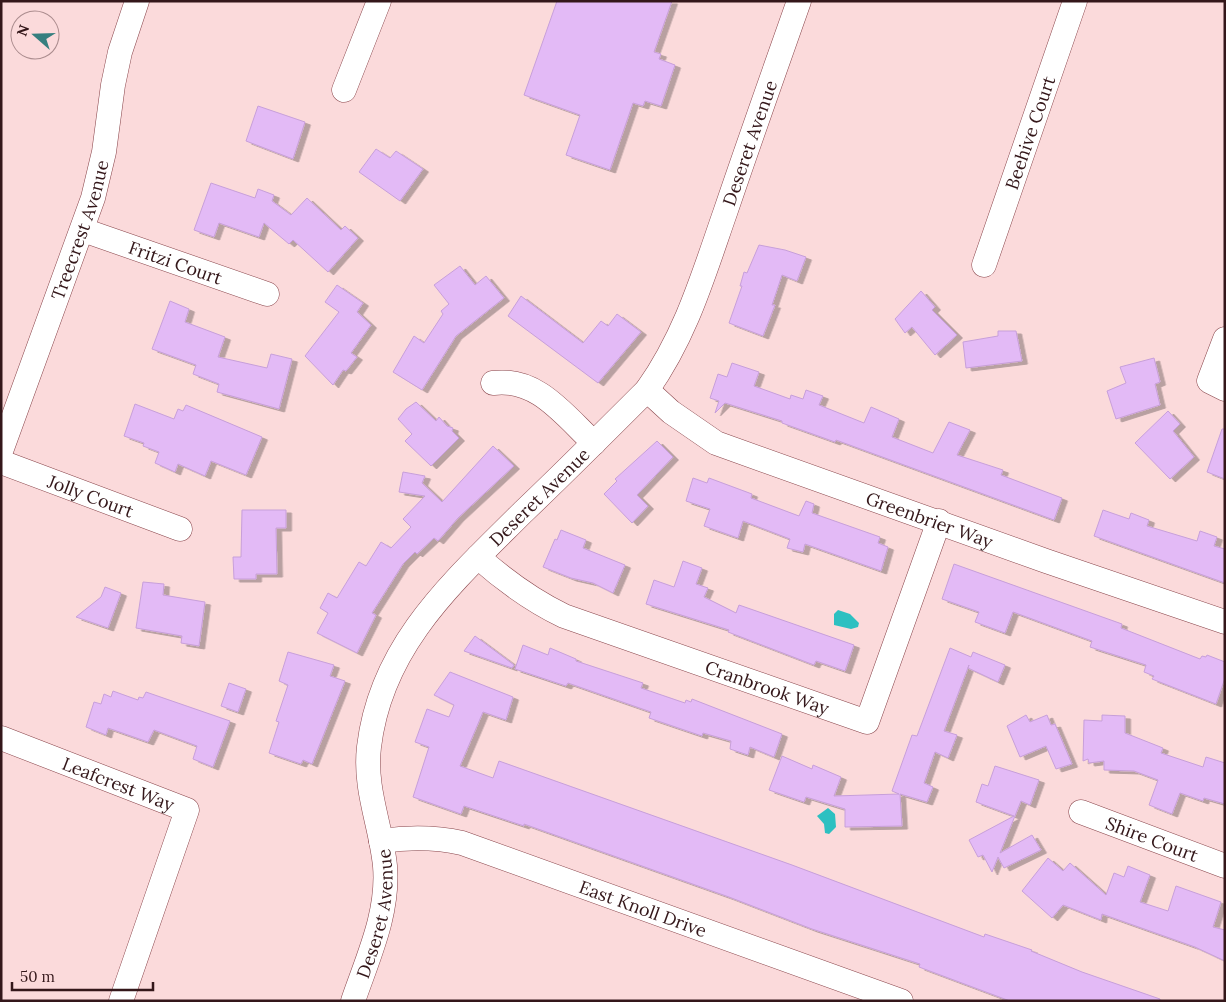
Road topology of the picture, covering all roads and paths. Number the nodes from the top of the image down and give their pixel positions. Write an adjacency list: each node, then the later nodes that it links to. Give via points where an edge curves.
1 (137, 1): 6 (street, Treecrest Avenue, via 120,52 104,152)
2 (379, 1): 5 (street)
3 (799, 1): 12 (street, Deseret Avenue, via 680,336)
4 (1075, 1): 7 (street, Beehive Court)
5 (344, 90)
6 (83, 230): 8 (street, Fritzi Court); 14 (street, Treecrest Avenue)
7 (984, 264)
8 (267, 294)
9 (1225, 338): 11 (street, via 1209,381)
10 (493, 383): 13 (street, via 519,383 533,388)
11 (1225, 389)
12 (647, 390): 13 (street, Deseret Avenue); 16 (street, Greenbrier Way, via 671,412 716,443)
13 (594, 443): 18 (street, Deseret Avenue)
14 (1, 451)
15 (1, 462): 17 (street, Jolly Court)
16 (939, 521): 18 (street, Cranbrook Way, via 867,722 564,616 505,581); 19 (street, Greenbrier Way)
17 (180, 530)
18 (478, 557): 22 (street, Deseret Avenue, via 413,631 384,687 368,748 370,802)
19 (1225, 622)
20 (1, 738): 24 (street, Leafcrest Way, via 187,810)
21 (1081, 812): 23 (street, Shire Court)
22 (381, 841): 25 (street, Deseret Avenue, via 386,879 380,922); 26 (street, East Knoll Drive, via 431,838 462,843)
23 (1225, 866)
24 (121, 1001)
25 (353, 1001)
26 (901, 1001)

